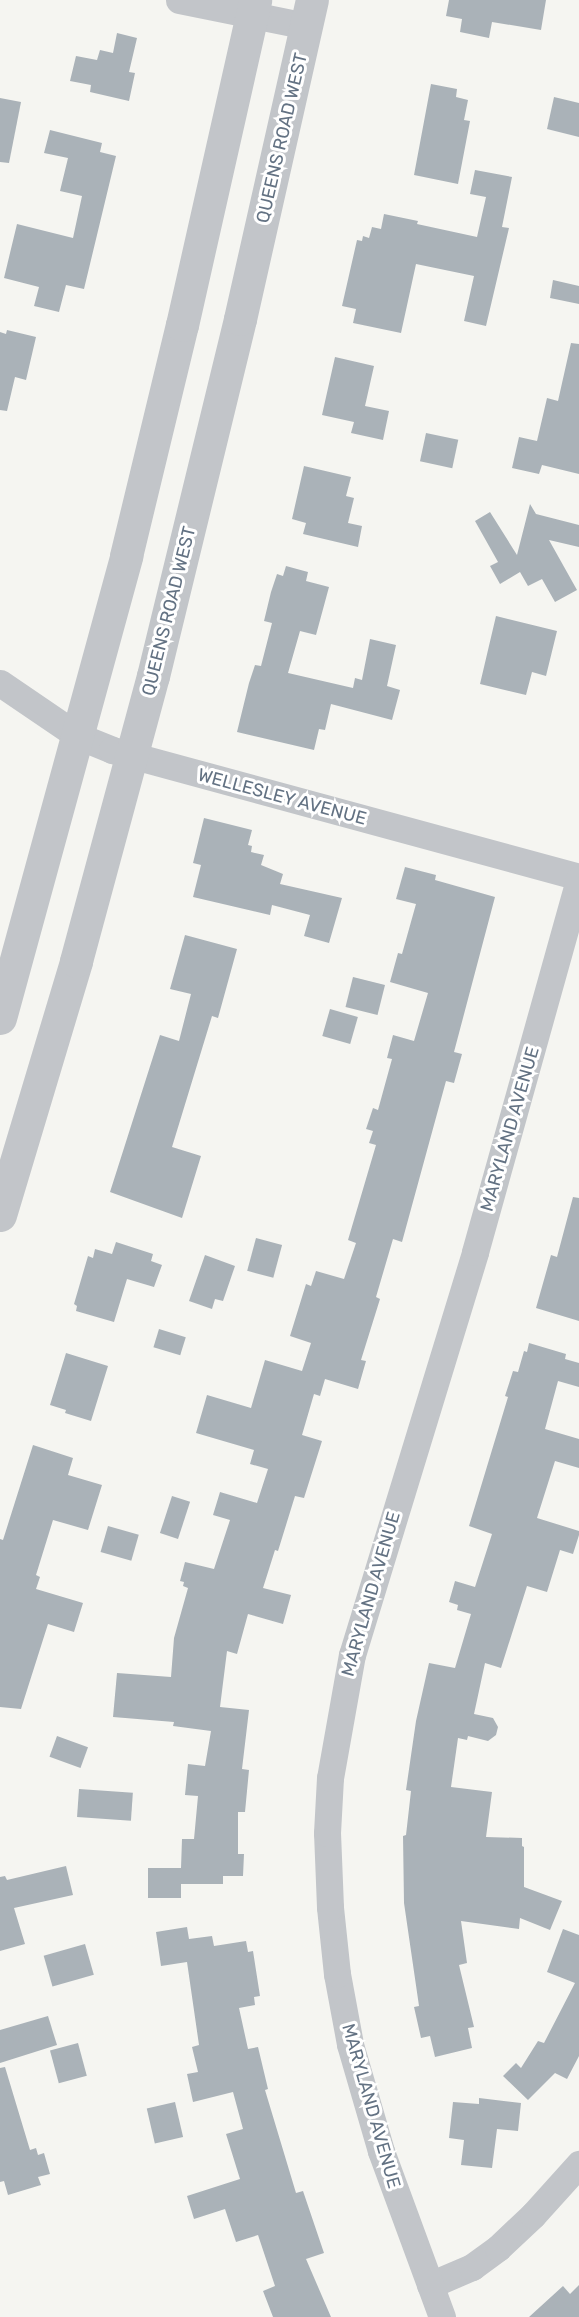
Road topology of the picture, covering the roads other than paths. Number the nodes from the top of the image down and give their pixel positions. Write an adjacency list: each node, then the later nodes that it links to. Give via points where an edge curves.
1 (179, 0): 2 (street)
2 (253, 7): 3 (street); 5 (street, via 180,335)
3 (309, 13): 6 (street, QUEENS ROAD WEST, via 196,504)
4 (0, 683): 5 (street, WELLESLEY AVENUE)
5 (78, 736): 6 (street, WELLESLEY AVENUE); 8 (street)
6 (131, 756): 7 (street, WELLESLEY AVENUE); 9 (street, QUEENS ROAD WEST, via 76,961)
7 (579, 878): 11 (street, MARYLAND AVENUE, via 478,1241 352,1654 330,1778 330,1907 350,2044 381,2151)
8 (0, 1018)
9 (0, 1215)
10 (579, 2164): 11 (street, via 498,2248 472,2267)
11 (430, 2285): 12 (street, MARYLAND AVENUE)
12 (442, 2317)

